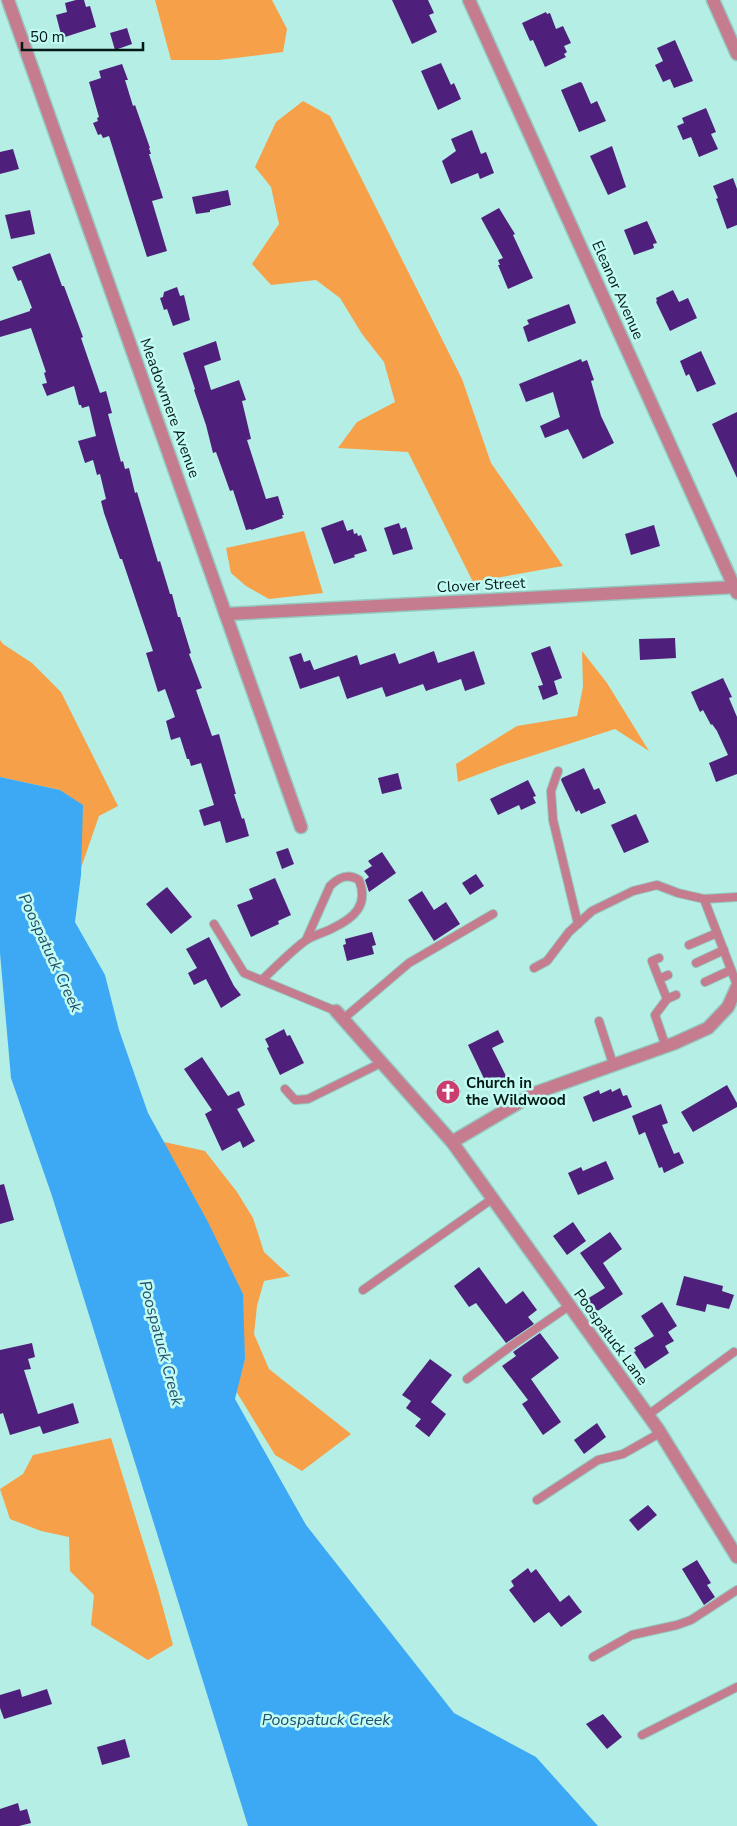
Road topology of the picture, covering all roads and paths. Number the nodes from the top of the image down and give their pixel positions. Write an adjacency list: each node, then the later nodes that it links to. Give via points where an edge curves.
1 (8, 0): 6 (street, Meadowmere Avenue)
2 (469, 0): 5 (street, Eleanor Avenue)
3 (712, 0): 4 (street)
4 (737, 54)
5 (736, 589): 6 (street, Clover Street)
6 (226, 614): 8 (street, Meadowmere Avenue)
7 (558, 771): 13 (lane, via 551,791 553,820)
8 (301, 827)
9 (737, 897): 10 (lane)
10 (704, 899): 13 (lane, via 657,885 633,891 600,907); 14 (lane)
11 (493, 914): 29 (lane, via 409,963)
12 (214, 924): 24 (lane, Poospatuck Lane, via 244,973)
13 (578, 924): 20 (lane, via 548,961)
14 (717, 933): 16 (lane); 17 (lane)
15 (306, 940): 15 (lane, via 334,928 353,915 363,896 359,880 344,876 330,886); 24 (lane)
16 (689, 945)
17 (724, 950): 19 (lane); 21 (lane)
18 (659, 958): 23 (lane, via 652,961)
19 (696, 963)
20 (534, 968)
21 (731, 970): 25 (lane); 26 (lane)
22 (668, 975): 23 (lane)
23 (659, 979): 28 (lane)
24 (262, 980): 29 (lane, Poospatuck Lane)
25 (704, 982)
26 (737, 986): 31 (street, via 728,1007 708,1028)
27 (676, 995): 28 (lane)
28 (667, 999): 31 (lane, via 655,1015)
29 (339, 1015): 32 (street, Poospatuck Lane)
30 (600, 1021): 33 (lane)
31 (666, 1047): 33 (street)
32 (381, 1063): 34 (lane, via 308,1099 295,1100); 35 (street, Poospatuck Lane)
33 (613, 1064): 35 (street, via 535,1093)
34 (285, 1089)
35 (452, 1142): 36 (street, Poospatuck Lane)
36 (492, 1199): 37 (lane); 38 (street, Poospatuck Lane)
37 (363, 1290)
38 (569, 1306): 40 (lane); 41 (street, Poospatuck Lane)
39 (734, 1352): 41 (lane)
40 (467, 1379)
41 (648, 1415): 42 (street, Poospatuck Lane)
42 (660, 1433): 43 (lane, via 623,1454 598,1460); 44 (street, Poospatuck Lane)
43 (538, 1500)
44 (737, 1557)
45 (737, 1590): 46 (lane, via 691,1620 632,1636)
46 (594, 1657)
47 (737, 1687): 48 (lane)
48 (642, 1735)

